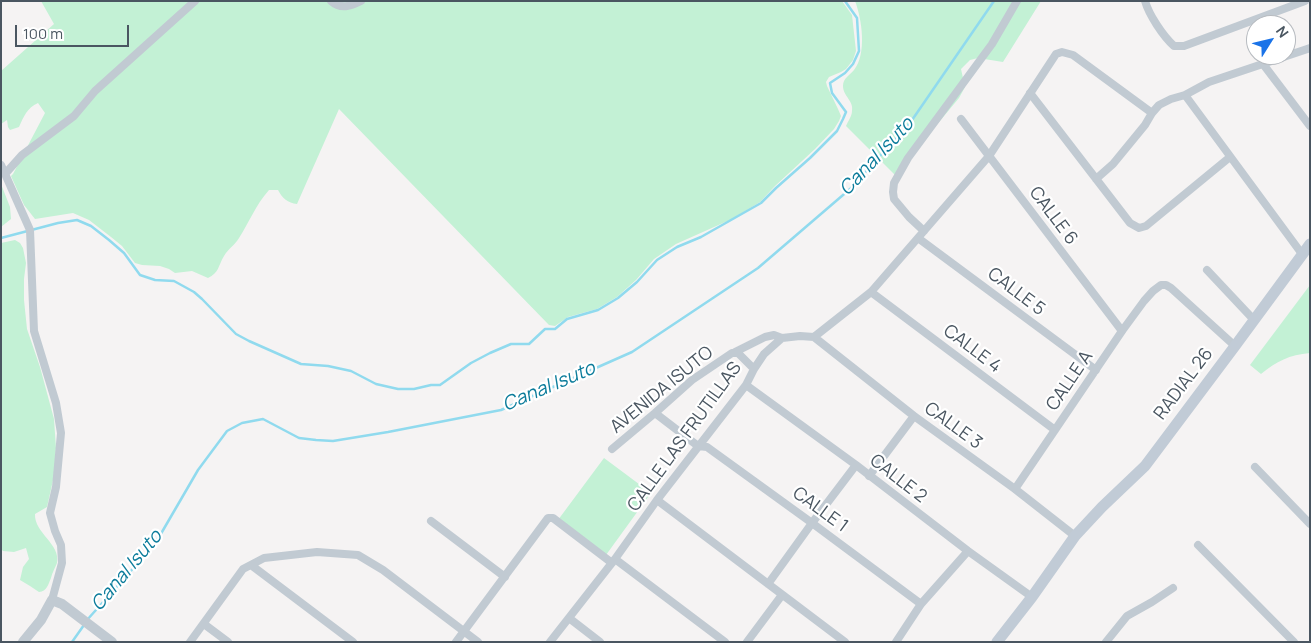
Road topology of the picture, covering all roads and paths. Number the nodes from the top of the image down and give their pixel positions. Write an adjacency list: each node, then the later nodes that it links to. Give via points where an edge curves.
1 (195, 1): 19 (street, via 95,91 74,116 22,156)
2 (331, 1): 3 (street, via 337,6 347,7)
3 (361, 1)
4 (1017, 1): 21 (street, via 992,44 908,158 894,183 894,199)
5 (1145, 1): 6 (street, via 1174,46 1184,46)
6 (1305, 1)
7 (1310, 48): 8 (street)
8 (1296, 53)
9 (1261, 65): 12 (street, via 1209,82)
10 (1265, 65): 15 (street)
11 (1030, 93): 13 (street, via 1056,54 1069,53); 16 (street); 20 (street)
12 (1185, 95): 13 (street, via 1171,98); 17 (street)
13 (1152, 113): 20 (street, via 1113,164)
14 (961, 119): 16 (street, CALLE 6)
15 (1310, 126)
16 (989, 156): 21 (street); 28 (street, CALLE 6)
17 (1230, 157): 20 (street, via 1146,226 1138,228 1130,223); 24 (street)
18 (1, 165): 19 (street)
19 (5, 174): 59 (street, via 30,230 34,331 56,403 61,433 50,513 61,545)
20 (1096, 179)
21 (924, 231): 22 (street)
22 (918, 238): 26 (street); 34 (street, CALLE 5)
23 (1310, 244): 24 (main road, RADIAL 26)
24 (1302, 254): 27 (main road, RADIAL 26)
25 (1208, 270): 27 (street)
26 (871, 292): 30 (street); 38 (street, CALLE 4)
27 (1254, 320): 31 (main road, RADIAL 26)
28 (1122, 331): 31 (street, CALLE A, via 1153,291 1166,285); 34 (street, CALLE A)
29 (782, 338): 30 (street); 32 (street, via 774,335 765,337); 33 (street, CALLE LAS FRUTILLAS, via 764,354)
30 (814, 338): 37 (street, CALLE 3)
31 (1235, 346): 49 (main road, RADIAL 26, via 1145,466)
32 (735, 352): 33 (street, AVENIDA ISUTO); 36 (street, AVENIDA ISUTO, via 692,380)
33 (754, 369): 35 (street, CALLE LAS FRUTILLAS)
34 (1096, 370): 38 (street, CALLE A)
35 (746, 386): 39 (street, CALLE LAS FRUTILLAS); 41 (street, CALLE 2)
36 (655, 413): 39 (street, CALLE 1); 40 (street, AVENIDA ISUTO)
37 (914, 416): 43 (street); 44 (street, CALLE 3)
38 (1055, 430): 44 (street, CALLE A)
39 (698, 446): 45 (street, CALLE LAS FRUTILLAS); 47 (street, CALLE 1, via 706,447)
40 (612, 449)
41 (856, 465): 43 (street, CALLE 2); 47 (street)
42 (1255, 466): 48 (street)
43 (869, 476): 51 (street, CALLE 2)
44 (1015, 489): 49 (street, CALLE 3)
45 (657, 500): 52 (street, CALLE LAS FRUTILLAS); 55 (street)
46 (431, 521): 54 (street)
47 (812, 523): 55 (street); 60 (street, CALLE 1)
48 (1310, 524)
49 (1075, 536): 58 (main road, RADIAL 26)
50 (1198, 545): 79 (street)
51 (968, 551): 58 (street, CALLE 2); 60 (street)
52 (613, 561): 54 (street, via 553,518 548,518); 61 (street, CALLE LAS FRUTILLAS); 73 (street)
53 (251, 565): 62 (street, via 243,569); 63 (street, via 264,558 317,552 358,555); 68 (street)
54 (504, 577): 63 (street)
55 (768, 584): 57 (street)
56 (1173, 588): 78 (street, via 1127,616)
57 (782, 595): 74 (street); 75 (street)
58 (1032, 597): 77 (main road, RADIAL 26)
59 (57, 602): 64 (street); 65 (street)
60 (921, 604): 76 (street)
61 (569, 618): 71 (street, CALLE LAS FRUTILLAS); 72 (street)
62 (204, 624): 66 (street); 67 (street)
63 (464, 631): 69 (street); 70 (street)
64 (110, 640)
65 (24, 642)
66 (190, 642)
67 (228, 642)
68 (352, 642)
69 (456, 642)
70 (478, 642)
71 (550, 642)
72 (600, 642)
73 (725, 642)
74 (747, 642)
75 (845, 642)
76 (896, 642)
77 (997, 642)
78 (1106, 642)
79 (1294, 642)

